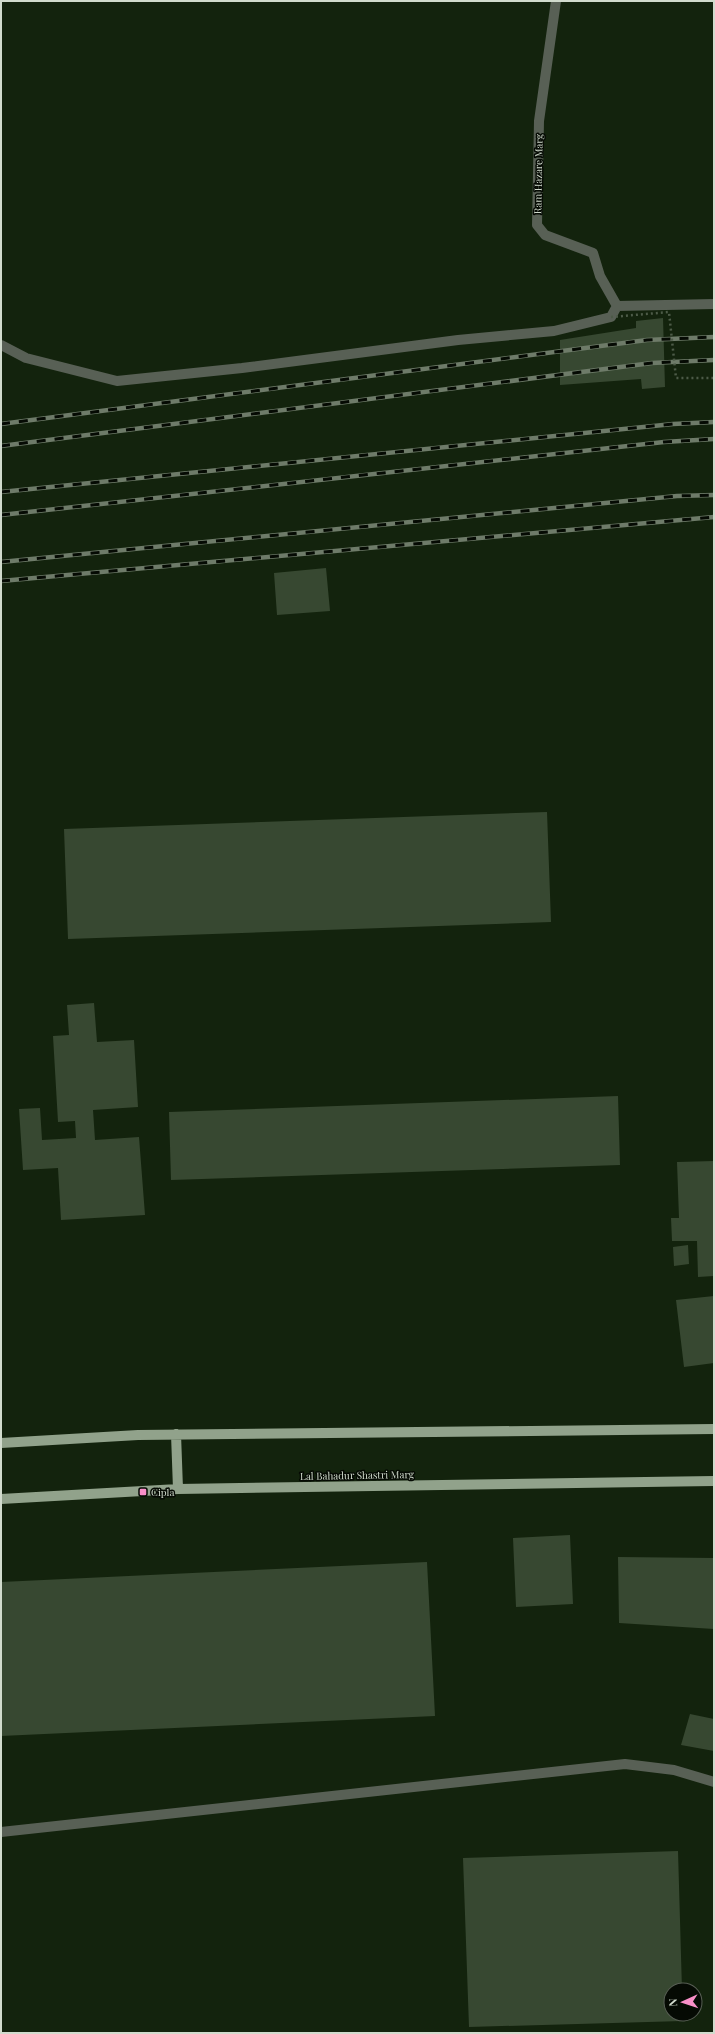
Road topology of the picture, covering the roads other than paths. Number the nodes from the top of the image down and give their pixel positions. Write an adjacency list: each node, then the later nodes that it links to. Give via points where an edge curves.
1 (556, 1): 3 (street, Ram Hazare Marg, via 539,121 537,224 545,235 592,253 600,276)
2 (714, 304): 3 (street)
3 (617, 306): 4 (street, via 612,317 554,331 117,381 26,358)
4 (1, 345)
5 (714, 1429): 6 (main road)
6 (176, 1434): 7 (main road); 9 (main road)
7 (1, 1443)
8 (714, 1481): 9 (main road, Lal Bahadur Shastri Marg)
9 (178, 1490): 10 (main road, Lal Bahadur Shastri Marg)
10 (1, 1499)
11 (714, 1782): 12 (street, via 674,1770 625,1764)
12 (1, 1832)

